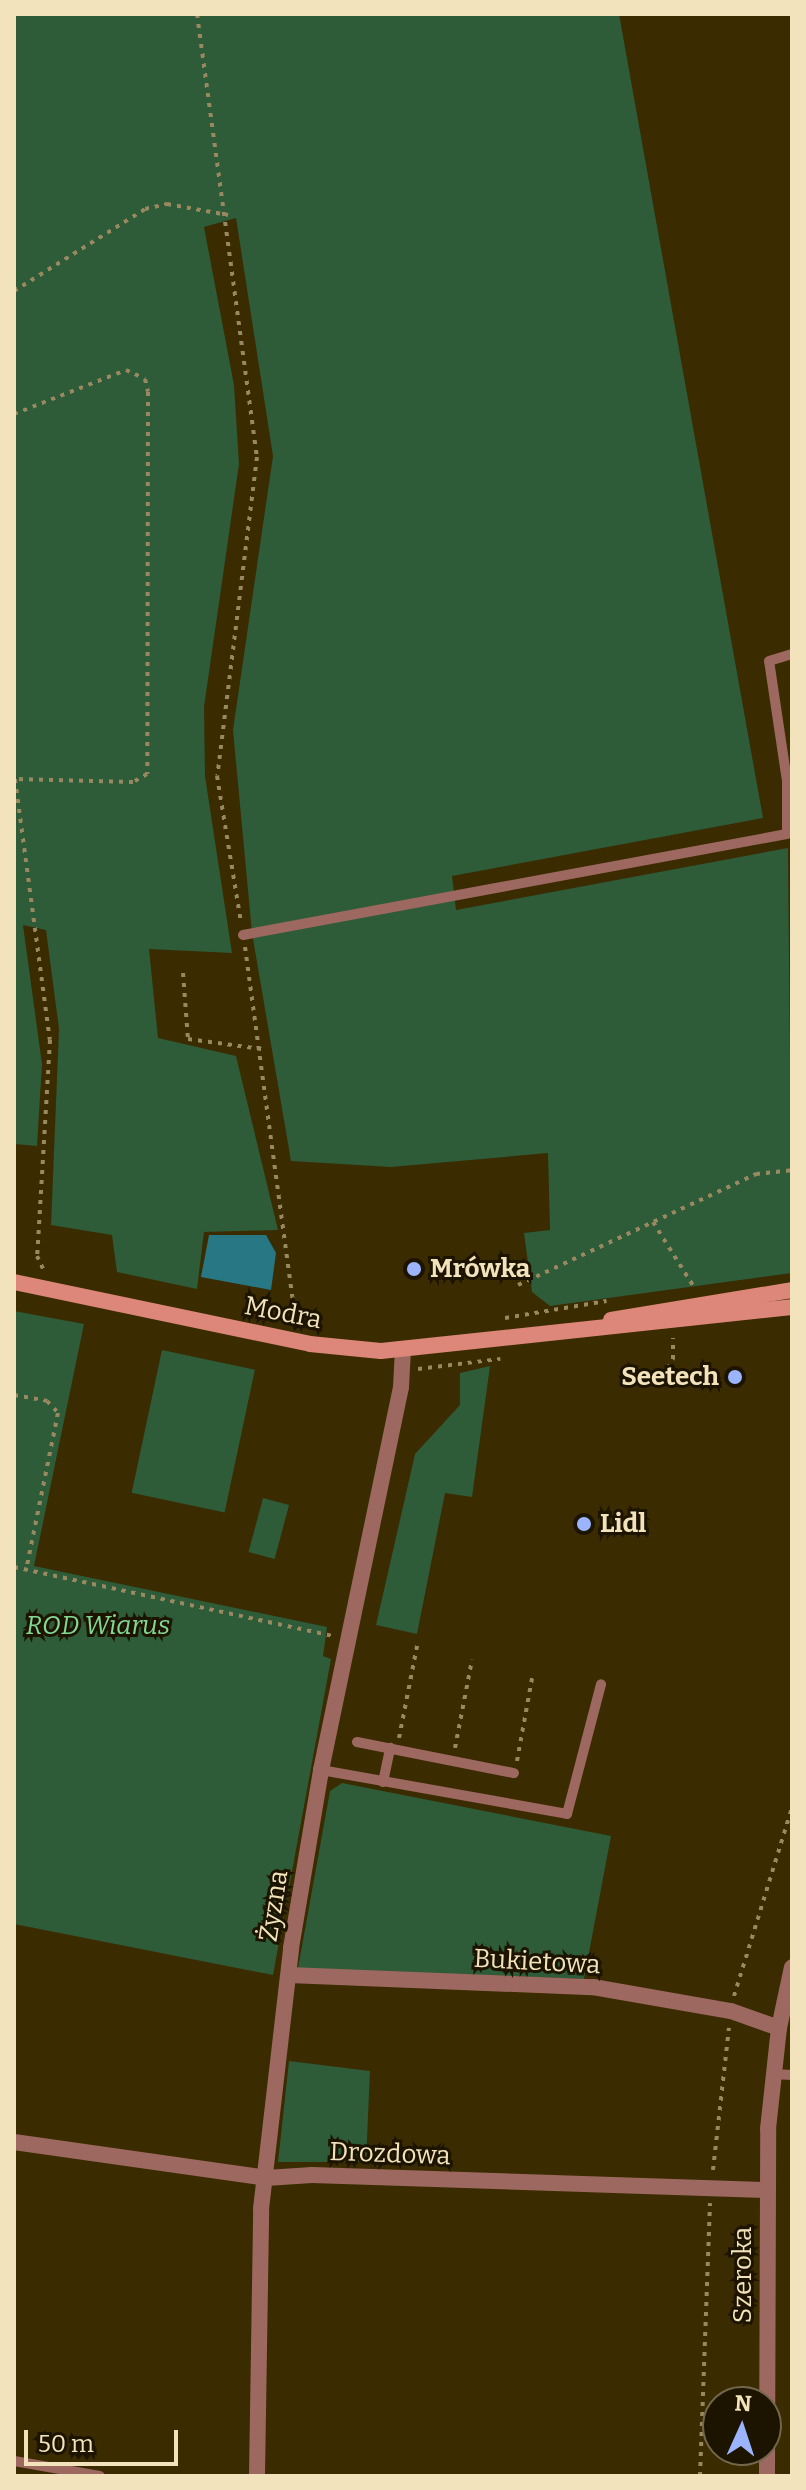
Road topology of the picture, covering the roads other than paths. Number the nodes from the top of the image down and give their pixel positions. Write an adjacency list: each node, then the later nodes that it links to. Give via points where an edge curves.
1 (792, 654): 2 (lane, via 769,661 787,781 787,834)
2 (243, 935)
3 (14, 1282): 7 (street, Modra, via 292,1341)
4 (792, 1290): 6 (street, Modra, via 676,1305)
5 (792, 1307): 6 (street, Modra)
6 (547, 1334): 7 (street, Modra)
7 (403, 1350): 11 (street, Żyzna, via 401,1387)
8 (601, 1684): 13 (lane, via 567,1814)
9 (357, 1742): 10 (lane)
10 (394, 1749): 12 (lane); 13 (lane)
11 (321, 1770): 13 (lane); 15 (street, Żyzna)
12 (514, 1773)
13 (383, 1782)
14 (792, 1967): 16 (street, Szeroka)
15 (289, 1975): 16 (street, Bukietowa, via 593,1987 731,2011); 20 (street, Żyzna)
16 (779, 2028): 17 (street, Szeroka)
17 (772, 2074): 18 (lane); 21 (street, Szeroka)
18 (792, 2075)
19 (14, 2142): 20 (street, Drozdowa)
20 (266, 2178): 21 (street, Drozdowa, via 312,2175); 24 (street, Żyzna, via 259,2270)
21 (768, 2190): 25 (street, Szeroka)
22 (14, 2461): 23 (lane)
23 (100, 2476)
24 (257, 2476)
25 (767, 2476)

